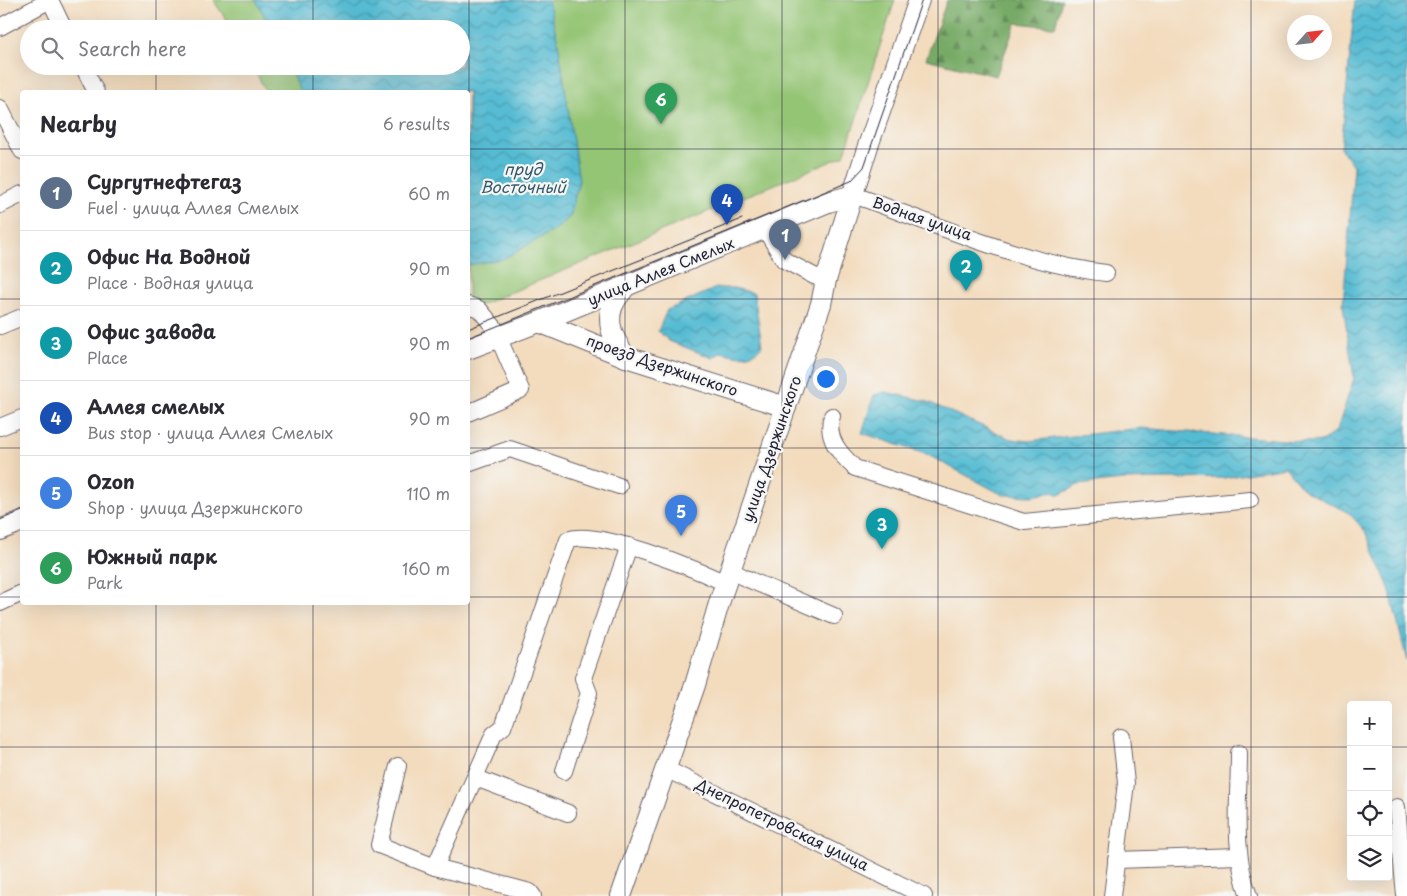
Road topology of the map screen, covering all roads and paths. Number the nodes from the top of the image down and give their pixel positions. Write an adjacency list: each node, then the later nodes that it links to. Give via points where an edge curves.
1 (919, 0): 9 (main road, улица Дзержинского)
2 (60, 20): 3 (street, via 50,0)
3 (0, 27)
4 (88, 75): 5 (street)
5 (95, 90)
6 (0, 108): 7 (street)
7 (20, 147)
8 (20, 195): 10 (street)
9 (854, 195): 11 (main road, улица Аллея Смелых, via 828,202); 12 (street, Водная улица, via 1013,251 1077,270); 13 (main road, улица Дзержинского)
10 (0, 205)
11 (765, 229): 13 (street, via 784,260); 14 (main road, улица Аллея Смелых)
12 (1106, 273)
13 (826, 280): 22 (main road, улица Дзержинского)
14 (622, 288): 17 (main road, улица Аллея Смелых); 21 (main road, via 613,302 610,319 614,339)
15 (470, 306): 19 (street, via 479,309 490,320)
16 (20, 318): 18 (street)
17 (539, 322): 19 (main road, улица Аллея Смелых); 21 (main road, проезд Дзержинского)
18 (0, 326)
19 (499, 337): 20 (main road, улица Аллея Смелых); 23 (street, via 521,390)
20 (470, 348)
21 (626, 357): 22 (main road, проезд Дзержинского)
22 (786, 407): 33 (main road, улица Дзержинского)
23 (470, 412)
24 (832, 416): 29 (street, via 829,426 832,442 855,468 1024,522)
25 (20, 419): 26 (street)
26 (0, 427)
27 (470, 463): 28 (street, via 510,448)
28 (619, 486)
29 (1250, 500)
30 (20, 522): 31 (main road)
31 (0, 530)
32 (629, 546): 33 (street, via 711,576); 41 (street, via 583,678 589,693); 42 (street, via 584,537 568,540 503,728 494,734)
33 (729, 577): 36 (street, via 743,577); 40 (main road, улица Дзержинского)
34 (20, 594): 35 (street)
35 (0, 603)
36 (834, 616)
37 (1121, 737): 46 (street, via 1126,783)
38 (1239, 753): 45 (street)
39 (398, 766): 47 (street, via 379,845)
40 (666, 769): 49 (main road, улица Дзержинского); 50 (street, Днепропетровская улица)
41 (564, 771)
42 (476, 778): 44 (street); 47 (street)
43 (1397, 807): 53 (street)
44 (568, 813)
45 (1239, 856): 46 (street); 52 (street)
46 (1116, 860): 51 (street)
47 (435, 867): 48 (street, via 530,892)
48 (533, 896)
49 (621, 896)
50 (924, 896)
51 (1112, 896)
52 (1249, 896)
53 (1405, 896)

